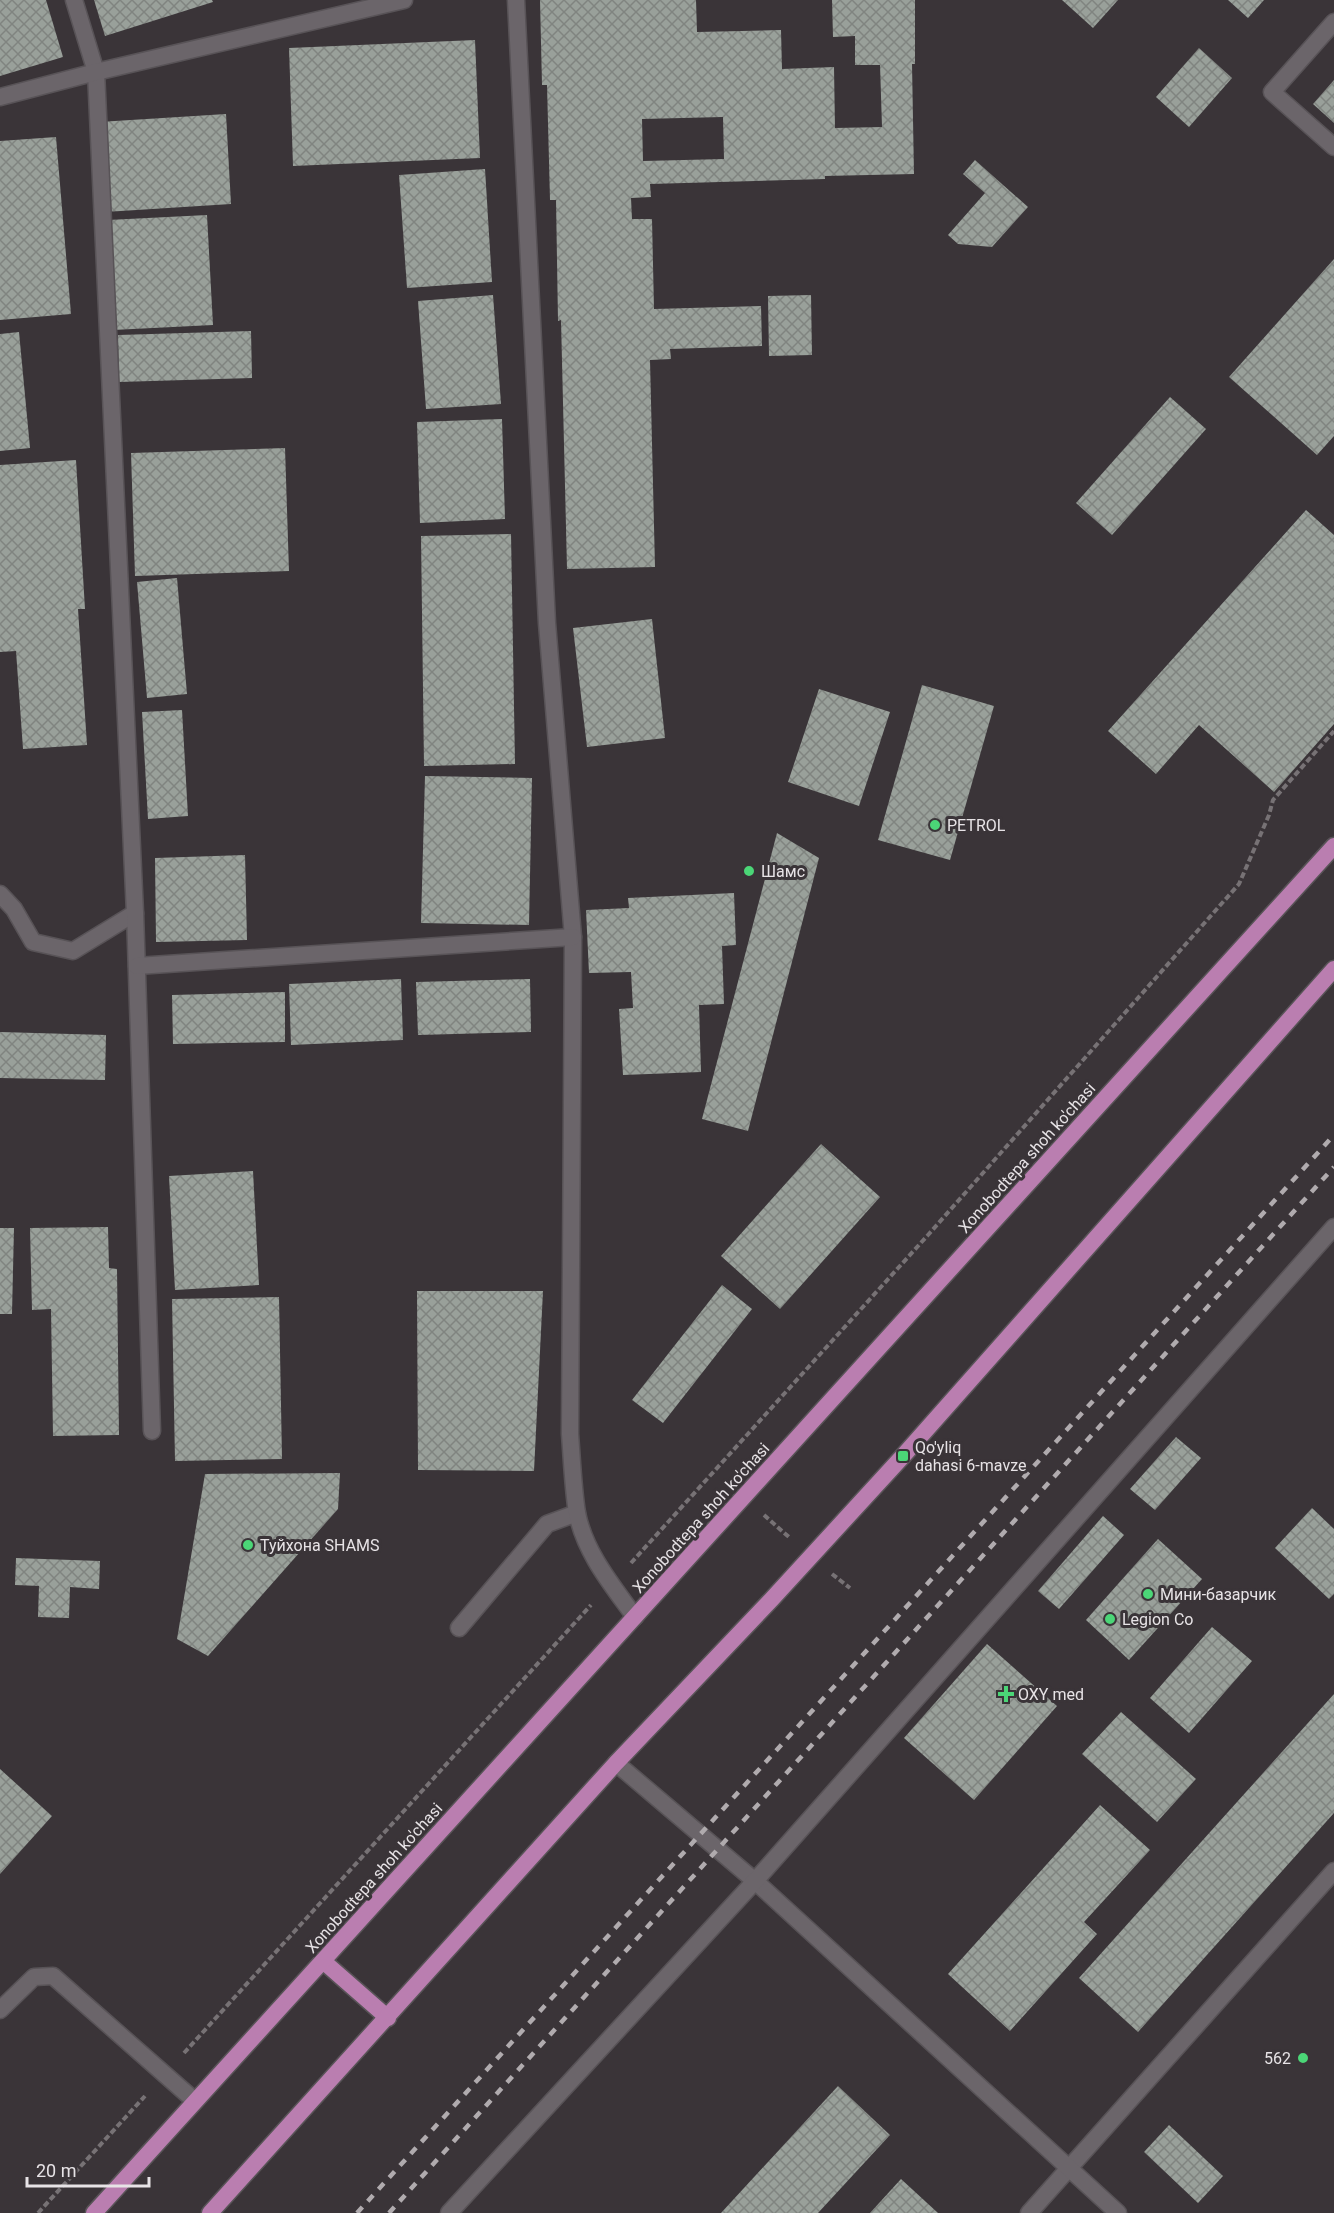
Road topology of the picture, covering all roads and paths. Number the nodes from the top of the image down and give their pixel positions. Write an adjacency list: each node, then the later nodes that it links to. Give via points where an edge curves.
1 (74, 0): 5 (street)
2 (404, 0): 5 (street)
3 (516, 0): 12 (street, via 547,623)
4 (1334, 22): 7 (street, via 1272,92)
5 (96, 72): 6 (street); 11 (street)
6 (0, 97)
7 (1334, 147)
8 (1334, 731): 17 (path, via 1273,800 1239,884)
9 (1334, 846): 18 (highway, Xonobodtepa shoh ko'chasi)
10 (0, 894): 11 (street, via 14,909 33,942 73,951)
11 (135, 913): 13 (street)
12 (573, 937): 13 (street); 19 (street, via 570,1434)
13 (137, 966): 16 (street)
14 (1334, 969): 20 (highway)
15 (1334, 1227): 27 (street)
16 (152, 1431)
17 (713, 1472): 18 (path); 21 (path)
18 (743, 1497): 20 (path); 23 (highway, Xonobodtepa shoh ko'chasi)
19 (577, 1513): 21 (street, via 598,1567); 24 (street, via 547,1524)
20 (811, 1557): 22 (path); 25 (highway)
21 (611, 1584): 23 (street); 31 (path)
22 (850, 1588)
23 (635, 1617): 28 (highway, Xonobodtepa shoh ko'chasi)
24 (459, 1628)
25 (616, 1763): 27 (street); 30 (highway)
26 (1334, 1871): 33 (street)
27 (755, 1881): 33 (street); 37 (street)
28 (323, 1961): 30 (highway); 32 (highway, Xonobodtepa shoh ko'chasi)
29 (0, 2010): 31 (street, via 34,1977 53,1976)
30 (388, 2018): 36 (highway)
31 (165, 2074): 32 (street); 34 (path)
32 (195, 2101): 35 (highway, Xonobodtepa shoh ko'chasi)
33 (1070, 2168): 38 (street); 39 (street)
34 (38, 2213)
35 (94, 2213)
36 (210, 2213)
37 (449, 2213)
38 (1029, 2213)
39 (1118, 2213)

